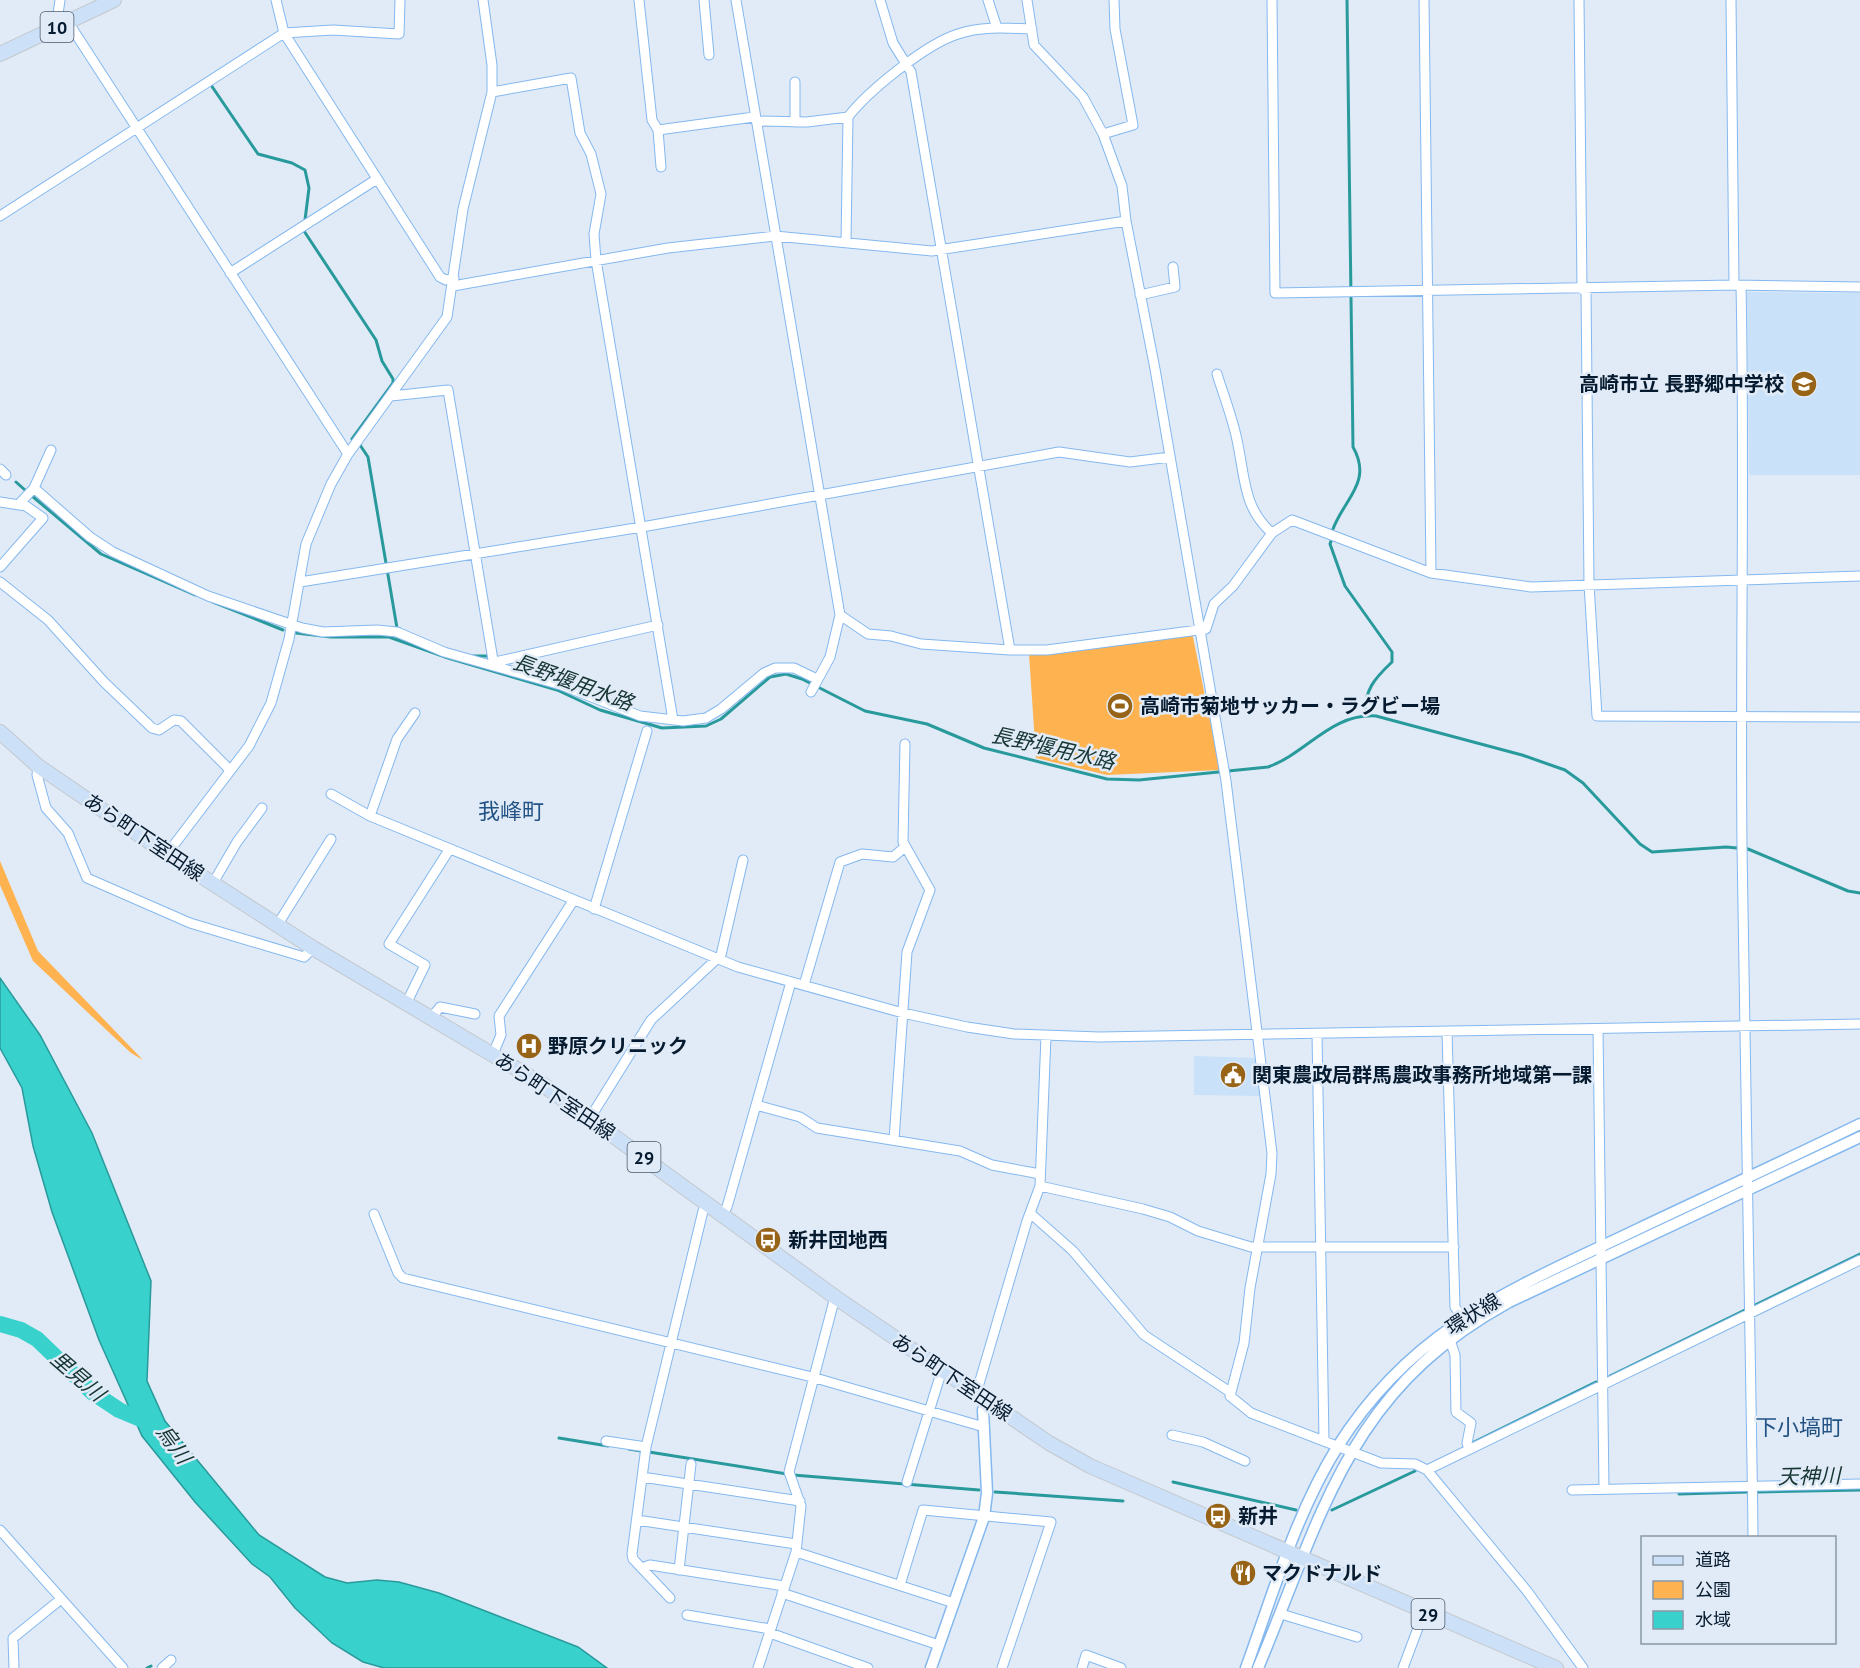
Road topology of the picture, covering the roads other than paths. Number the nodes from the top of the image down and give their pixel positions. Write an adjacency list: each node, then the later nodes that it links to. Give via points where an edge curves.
1 (60, 0): 17 (street)
2 (114, 0): 17 (main road, 10)
3 (276, 0): 20 (street)
4 (400, 0): 20 (street, via 399,34 333,30)
5 (483, 0): 25 (street)
6 (639, 0): 30 (street, via 652,120)
7 (704, 0): 22 (street)
8 (736, 0): 27 (street)
9 (880, 0): 23 (street, via 893,43)
10 (988, 0): 18 (street)
11 (1028, 0): 19 (street)
12 (1114, 0): 31 (street, via 1115,28 1133,125)
13 (1272, 0): 46 (street, via 1275,293)
14 (1424, 0): 46 (street)
15 (1579, 0): 45 (street)
16 (1731, 0): 43 (street)
17 (62, 25): 21 (main road, 10); 29 (street)
18 (997, 28): 19 (street); 23 (street, via 950,37)
19 (1032, 29): 31 (street, via 1034,45 1083,96)
20 (284, 33): 29 (street); 33 (street)
21 (0, 54)
22 (709, 56)
23 (907, 65): 26 (street, via 861,100); 38 (street)
24 (795, 82): 28 (street)
25 (492, 92): 39 (street, via 571,78 580,133 591,154 601,194 594,234); 42 (street, via 463,209)
26 (848, 117): 28 (street); 37 (street)
27 (755, 119): 28 (street); 30 (street); 36 (street)
28 (795, 122)
29 (135, 127): 34 (street); 41 (street)
30 (658, 130): 32 (street)
31 (1103, 134): 35 (street, via 1122,186)
32 (661, 167)
33 (377, 179): 41 (street); 42 (street, via 440,277)
34 (0, 216)
35 (1126, 221): 38 (street); 47 (street)
36 (775, 236): 37 (street); 39 (street); 55 (street)
37 (846, 242): 38 (street)
38 (942, 250): 53 (street)
39 (596, 260): 42 (street); 58 (street)
40 (1173, 267): 47 (street, via 1175,287)
41 (230, 273): 51 (street)
42 (454, 282): 49 (street, via 450,307 441,327)
43 (1738, 286): 44 (street); 45 (street); 64 (street, via 1744,406)
44 (1860, 287)
45 (1584, 289): 46 (street); 67 (street)
46 (1428, 291): 62 (street)
47 (1140, 295): 52 (street)
48 (1217, 374): 59 (street, via 1238,445 1250,505 1260,523)
49 (392, 396): 51 (street); 60 (street, via 448,390)
50 (51, 450): 54 (street)
51 (348, 454): 66 (street, via 310,532)
52 (1170, 457): 53 (street, via 1130,462 1059,452); 71 (street)
53 (979, 467): 55 (street); 72 (street)
54 (34, 488): 57 (street); 69 (street, via 90,537 124,559 208,596)
55 (821, 494): 58 (street); 68 (street)
56 (0, 502): 57 (street)
57 (20, 504): 61 (street, via 42,518)
58 (642, 527): 60 (street); 70 (street)
59 (1272, 533): 62 (street, via 1285,522 1298,521); 71 (street, via 1233,586 1214,604 1206,629)
60 (476, 554): 66 (street); 73 (street)
61 (0, 567)
62 (1431, 573): 67 (street, via 1531,587)
63 (1860, 576): 64 (street)
64 (1741, 580): 67 (street); 75 (street)
65 (0, 582): 82 (street, via 48,620 152,728 159,730 177,719)
66 (300, 582): 69 (street)
67 (1589, 584): 75 (street, via 1597,716)
68 (840, 615): 72 (street, via 868,634 921,644); 77 (street, via 830,657 814,685 794,668 775,668 758,677 714,714 699,720)
69 (291, 625): 73 (street, via 323,632 397,632 444,652); 82 (street, via 271,703 256,735)
70 (658, 625): 73 (street); 77 (street)
71 (1199, 629): 72 (street, via 1047,650); 108 (street, via 1225,773)
72 (1010, 650)
73 (495, 664): 77 (street, via 631,713)
74 (415, 713): 85 (street, via 397,739)
75 (1742, 717): 76 (street); 104 (street)
76 (1860, 717)
77 (673, 720)
78 (647, 731): 93 (street)
79 (0, 732): 81 (main road, あら町下室田線 / 29)
80 (905, 744): 87 (street)
81 (38, 766): 89 (main road, あら町下室田線 / 29); 95 (street, via 46,807 68,833 87,878 210,929 304,957)
82 (230, 770): 89 (street)
83 (331, 794): 85 (street)
84 (262, 808): 91 (street)
85 (370, 816): 88 (street)
86 (331, 839): 94 (street)
87 (905, 847): 98 (street, via 892,857 862,854 840,862); 100 (street, via 930,890 908,952)
88 (449, 850): 92 (street); 99 (street, via 390,944 425,965)
89 (167, 854): 91 (main road, あら町下室田線 / 29)
90 (743, 860): 96 (street)
91 (213, 883): 94 (main road, あら町下室田線 / 29)
92 (573, 901): 93 (street); 110 (street, via 499,1016 501,1035)
93 (594, 909): 96 (street)
94 (278, 924): 95 (main road, あら町下室田線 / 29)
95 (313, 948): 99 (main road, あら町下室田線 / 29)
96 (718, 959): 97 (street); 112 (street, via 651,1020)
97 (791, 982): 98 (street); 111 (street)
98 (804, 985): 100 (street)
99 (406, 1004): 102 (main road, あら町下室田線 / 29)
100 (903, 1013): 109 (street, via 967,1027); 115 (street)
101 (475, 1014): 102 (street, via 440,1006)
102 (431, 1018): 110 (main road, あら町下室田線 / 29)
103 (1860, 1024): 104 (street)
104 (1744, 1026): 105 (street); 117 (street)
105 (1598, 1029): 106 (street); 126 (street)
106 (1447, 1032): 107 (street); 125 (street)
107 (1317, 1034): 108 (street); 124 (street)
108 (1258, 1035): 109 (street); 127 (street, via 1272,1164)
109 (1046, 1036): 116 (street)
110 (493, 1054): 112 (main road, あら町下室田線 / 29)
111 (756, 1105): 115 (street, via 800,1117 818,1128); 123 (street)
112 (590, 1118): 120 (main road, あら町下室田線 / 29)
113 (1860, 1124): 117 (street, 環状線)
114 (1860, 1137): 119 (street, 環状線)
115 (894, 1140): 116 (street, via 960,1151 992,1165)
116 (1040, 1174): 118 (street)
117 (1748, 1178): 119 (street); 126 (street, 環状線)
118 (1040, 1186): 121 (street); 127 (street, via 1143,1209 1198,1231)
119 (1748, 1190): 128 (street, 環状線); 131 (street)
120 (707, 1204): 123 (main road, あら町下室田線 / 29); 134 (street)
121 (1030, 1213): 138 (street, via 1073,1251 1144,1335); 139 (street)
122 (374, 1214): 134 (street, via 403,1278)
123 (722, 1214): 130 (main road, あら町下室田線 / 29)
124 (1321, 1247): 125 (street); 127 (street); 143 (street)
125 (1454, 1247): 132 (street, via 1455,1307)
126 (1601, 1247): 128 (street); 132 (street, 環状線)
127 (1258, 1248): 138 (street, via 1244,1343)
128 (1602, 1259): 133 (street, 環状線, via 1509,1302); 137 (street)
129 (1860, 1260): 131 (street)
130 (835, 1297): 135 (main road, あら町下室田線 / 29); 136 (street)
131 (1750, 1313): 137 (street); 156 (street)
132 (1462, 1317): 145 (street, 環状線, via 1396,1373)
133 (1450, 1340): 147 (street, via 1455,1355 1456,1412 1471,1423); 148 (street, 環状線, via 1386,1401)
134 (671, 1343): 136 (street); 146 (street)
135 (942, 1370): 139 (main road, あら町下室田線 / 29); 140 (street)
136 (812, 1377): 140 (street); 159 (street, via 789,1472)
137 (1603, 1384): 147 (street); 157 (street)
138 (1230, 1392): 143 (street, via 1233,1400 1251,1413)
139 (981, 1397): 141 (street); 166 (main road, あら町下室田線 / 29, via 1090,1466)
140 (928, 1411): 141 (street); 153 (street)
141 (984, 1427): 160 (street)
142 (1172, 1435): 149 (street, via 1203,1442)
143 (1324, 1440): 145 (street)
144 (606, 1441): 146 (street)
145 (1338, 1446): 148 (street); 166 (street, 環状線, via 1312,1497)
146 (646, 1447): 152 (street)
147 (1469, 1449): 151 (street)
148 (1351, 1451): 151 (street, via 1381,1463 1415,1464); 166 (street, 環状線)
149 (1245, 1461)
150 (691, 1464): 154 (street)
151 (1427, 1470): 194 (street, via 1527,1591)
152 (642, 1477): 154 (street); 161 (street)
153 (907, 1482)
154 (690, 1484): 159 (street); 162 (street)
155 (1860, 1484): 156 (street)
156 (1753, 1486): 157 (street); 164 (street)
157 (1605, 1489): 158 (street)
158 (1572, 1490)
159 (800, 1501): 165 (street)
160 (984, 1517): 169 (street, via 923,1510); 173 (street); 187 (street, via 1051,1522)
161 (638, 1520): 162 (street); 167 (street, via 632,1554)
162 (684, 1527): 165 (street); 168 (street)
163 (1, 1534): 172 (street)
164 (1754, 1536)
165 (796, 1548): 169 (street); 170 (street)
166 (1295, 1555): 174 (main road, 29); 175 (street, 環状線); 190 (street, 環状線)
167 (642, 1568): 168 (street, via 651,1565); 171 (street)
168 (679, 1570): 170 (street)
169 (900, 1585): 173 (street)
170 (783, 1590): 177 (street); 179 (street)
171 (670, 1598)
172 (61, 1599): 181 (street, via 13,1638); 182 (street)
173 (954, 1603): 179 (street)
174 (1424, 1612): 192 (street); 193 (main road, 29)
175 (1281, 1614): 178 (street); 191 (street, 環状線)
176 (687, 1615): 177 (street)
177 (770, 1631): 184 (street); 185 (street)
178 (1357, 1637)
179 (939, 1645): 186 (street)
180 (171, 1660): 183 (street)
181 (14, 1668)
182 (123, 1668)
183 (162, 1668)
184 (758, 1668)
185 (868, 1668)
186 (931, 1668)
187 (1002, 1668)
188 (1082, 1668): 189 (street, via 1086,1656)
189 (1120, 1668)
190 (1246, 1668)
191 (1258, 1668)
192 (1402, 1668)
193 (1556, 1668)
194 (1583, 1668)

